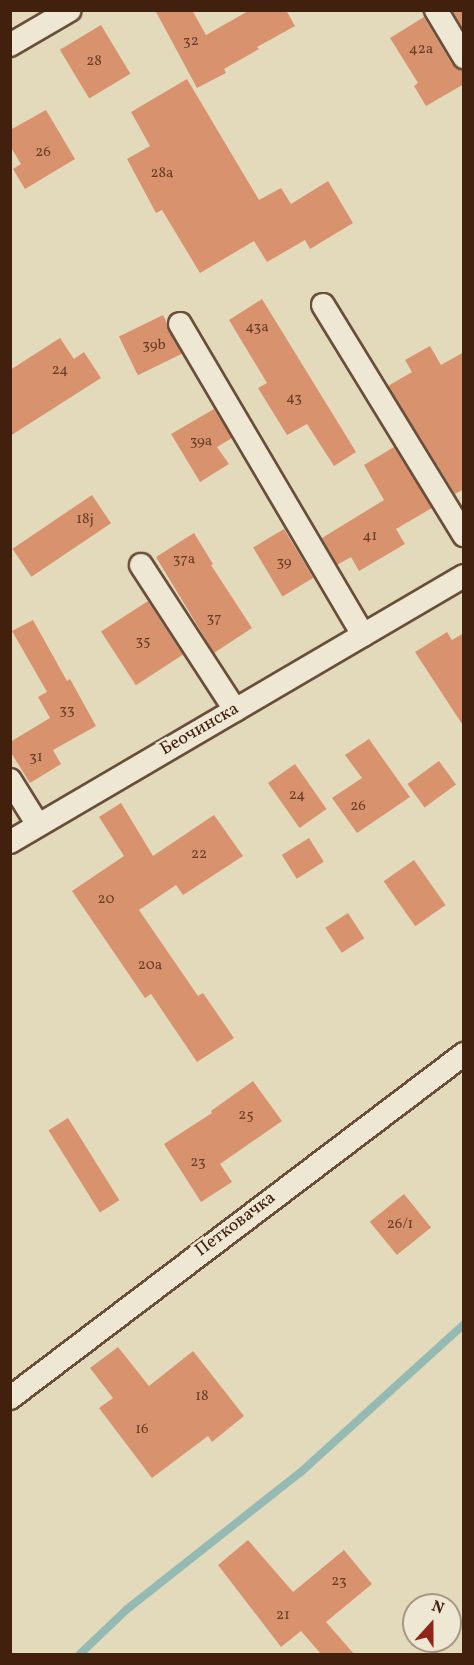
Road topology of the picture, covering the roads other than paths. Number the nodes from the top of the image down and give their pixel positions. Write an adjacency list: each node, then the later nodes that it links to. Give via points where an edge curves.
1 (70, 10): 3 (street)
2 (436, 10): 4 (street)
3 (10, 45)
4 (464, 57)
5 (323, 305): 7 (street)
6 (180, 324): 10 (street)
7 (464, 536)
8 (141, 565): 11 (street)
9 (464, 576): 10 (street, Беочинска)
10 (363, 635): 11 (street, Беочинска)
11 (235, 710): 13 (street, Беочинска)
12 (10, 780): 13 (street)
13 (38, 825): 14 (street, Беочинска)
14 (10, 842)
15 (464, 1054): 16 (street, Петковачка)
16 (10, 1398)

